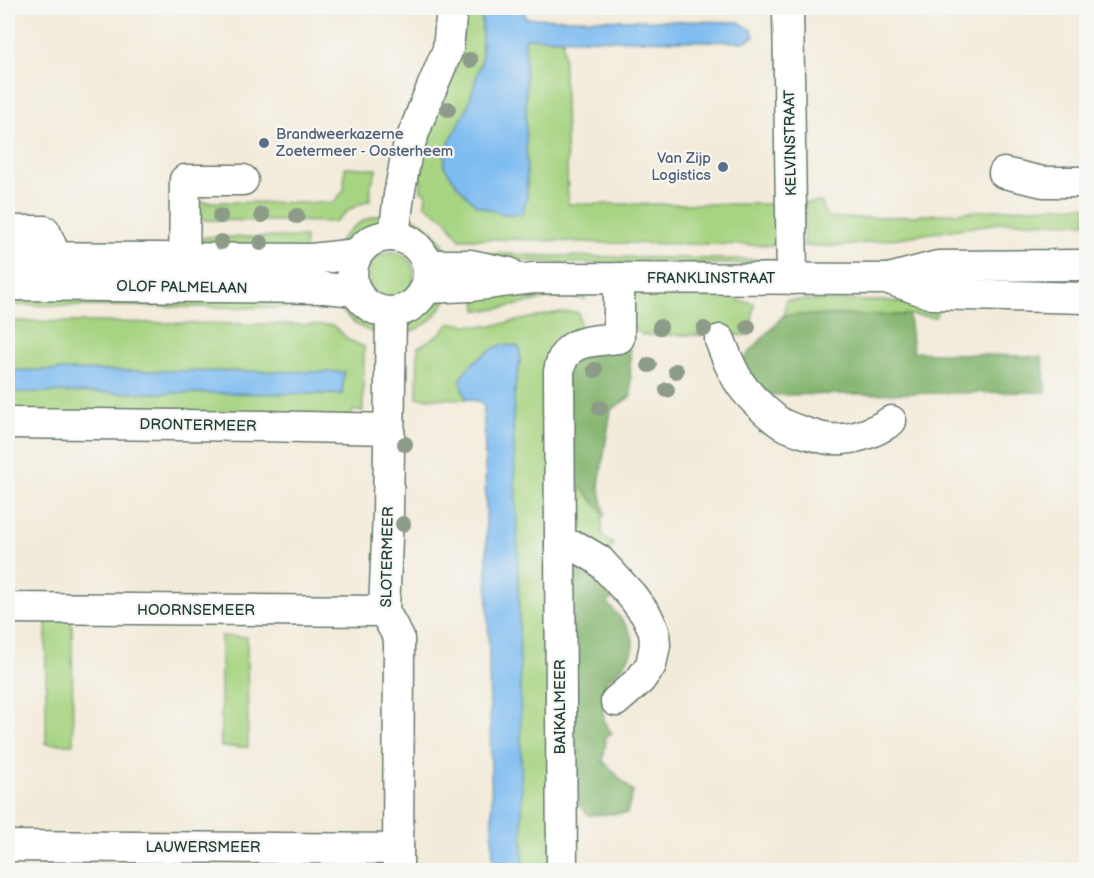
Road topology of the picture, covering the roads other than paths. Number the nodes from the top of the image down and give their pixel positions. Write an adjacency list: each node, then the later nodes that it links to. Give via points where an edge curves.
1 (452, 8): 7 (street, via 448,49 407,151)
2 (788, 8): 15 (street, KELVINSTRAAT)
3 (1004, 173): 5 (street, via 1043,182)
4 (243, 180): 12 (street, via 185,180)
5 (1086, 182)
6 (8, 231): 10 (street, via 45,231)
7 (394, 236): 8 (street, via 373,240); 13 (street, via 415,245 423,254)
8 (357, 254): 12 (street, OLOF PALMELAAN); 18 (street, via 352,279)
9 (8, 256): 10 (street, OLOF PALMELAAN)
10 (56, 257): 12 (street, OLOF PALMELAAN)
11 (1086, 265): 16 (street, FRANKLINSTRAAT, via 938,266)
12 (185, 272): 17 (street, OLOF PALMELAAN); 18 (street, OLOF PALMELAAN)
13 (427, 277): 14 (street, FRANKLINSTRAAT, via 470,265 533,278); 20 (street, via 421,298 402,311)
14 (619, 278): 15 (street, FRANKLINSTRAAT); 25 (street, BAIKALMEER, via 619,338 576,344 561,361)
15 (792, 279): 16 (street, FRANKLINSTRAAT)
16 (889, 279): 19 (street, FRANKLINSTRAAT, via 932,294)
17 (8, 285)
18 (356, 291): 20 (street, via 370,307)
19 (1086, 298)
20 (391, 313): 24 (street, SLOTERMEER)
21 (720, 340): 22 (street, via 742,387 781,423 830,439 862,435)
22 (891, 421)
23 (8, 423): 24 (street, DRONTERMEER)
24 (389, 429): 27 (street, SLOTERMEER)
25 (560, 543): 28 (street, via 579,548 599,560 632,596 654,631 651,665); 31 (street, BAIKALMEER)
26 (8, 608): 27 (street, HOORNSEMEER)
27 (384, 611): 30 (street, SLOTERMEER, via 399,638)
28 (616, 701)
29 (8, 846): 30 (street, LAUWERSMEER)
30 (398, 860)
31 (562, 870)

